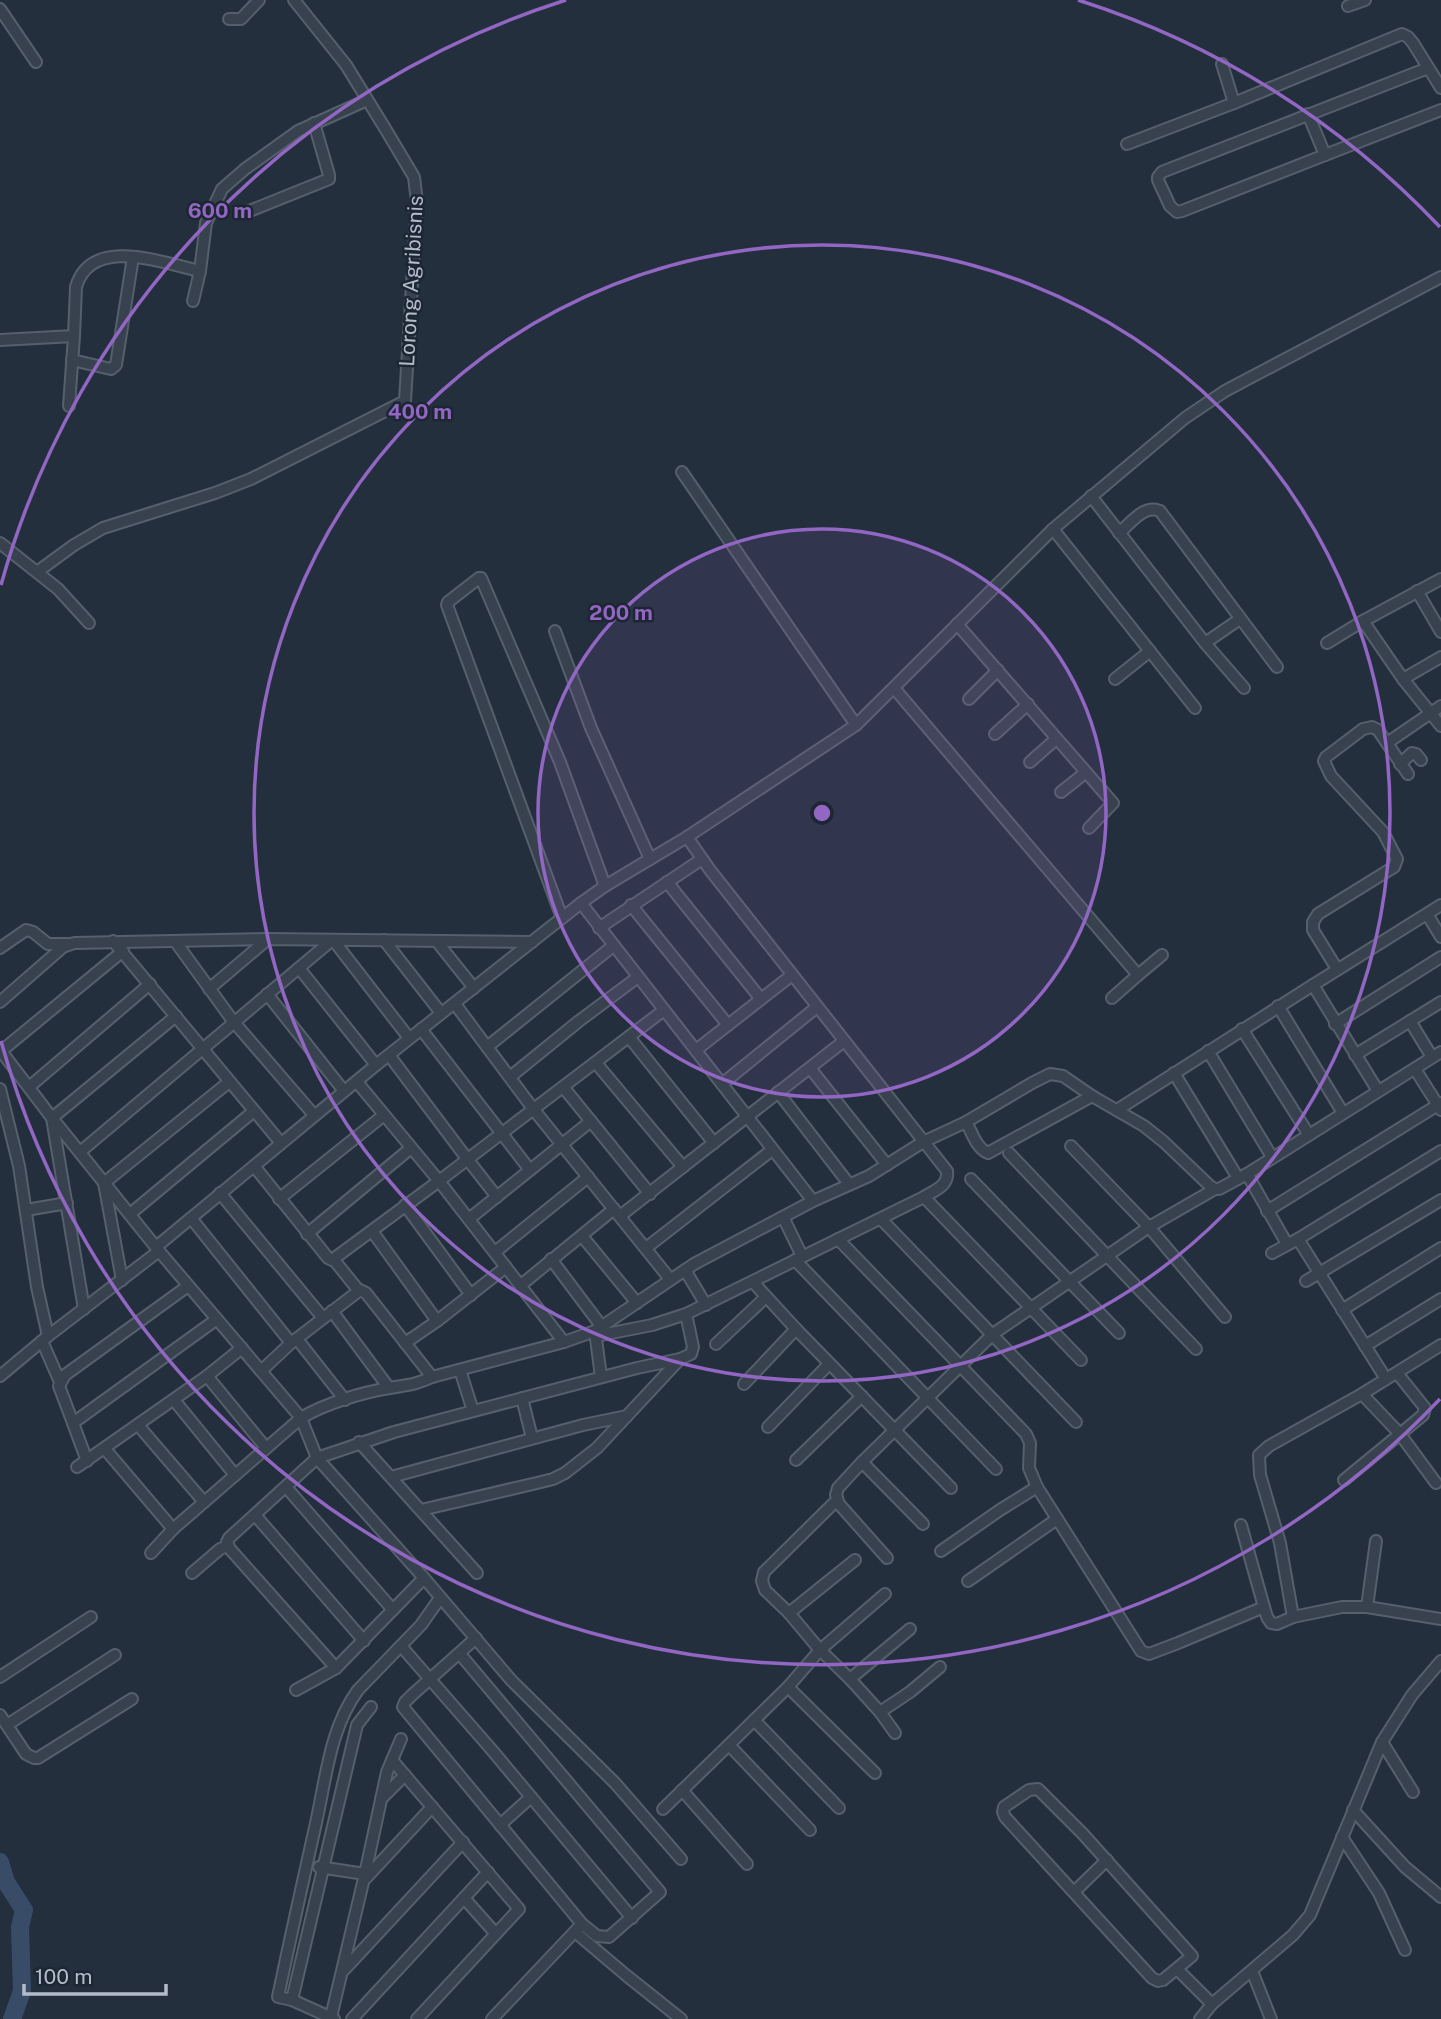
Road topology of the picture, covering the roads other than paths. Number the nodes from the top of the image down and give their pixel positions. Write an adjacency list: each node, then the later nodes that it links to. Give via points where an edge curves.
1 (259, 0): 6 (street, via 245,16)
2 (294, 0): 11 (street, Lorong Agribisnis, via 346,65)
3 (1365, 0): 4 (street)
4 (1348, 6)
5 (0, 9): 7 (street)
6 (229, 19)
7 (36, 62)
8 (1222, 64): 12 (street)
9 (1428, 68): 10 (street); 12 (street, via 1408,37 1396,35); 14 (street)
10 (1441, 88)
11 (367, 100): 15 (street); 32 (street, Lorong Agribisnis, via 416,187 405,401 251,479 103,528)
12 (1234, 103): 16 (street)
13 (1441, 110): 17 (street)
14 (1308, 114): 17 (street); 17 (street, via 1162,172 1160,183 1173,210 1182,211)
15 (314, 123): 18 (street, via 329,179); 20 (street, via 271,149 222,189 206,223)
16 (1127, 144)
17 (1325, 155)
18 (247, 212)
19 (133, 257): 20 (street); 23 (street, via 107,258 81,274 76,287); 25 (street, via 117,365 111,369)
20 (200, 271): 22 (street)
21 (1441, 277): 28 (street, via 1225,391)
22 (193, 301)
23 (74, 336): 24 (street); 25 (street)
24 (0, 340)
25 (72, 360): 26 (street)
26 (69, 405)
27 (682, 472): 56 (street)
28 (1091, 496): 29 (street); 30 (street)
29 (1053, 529): 38 (street); 43 (street)
30 (1119, 533): 35 (street, via 1144,511 1158,510); 41 (street)
31 (0, 543): 32 (street)
32 (37, 572): 37 (street)
33 (1441, 579): 34 (street)
34 (1417, 591): 36 (street); 40 (street)
35 (1240, 619): 41 (street); 45 (street)
36 (1363, 621): 42 (street); 48 (street)
37 (89, 623)
38 (957, 624): 46 (street); 49 (street)
39 (555, 631): 69 (street, via 591,728)
40 (1441, 632)
41 (1205, 643): 50 (street)
42 (1327, 643)
43 (1150, 651): 47 (street); 54 (street)
44 (1441, 657): 48 (street)
45 (1277, 667)
46 (998, 670): 51 (street); 52 (street)
47 (1115, 679)
48 (1403, 679): 55 (street)
49 (894, 688): 56 (street); 96 (street)
50 (1244, 688)
51 (969, 699)
52 (1027, 704): 58 (street); 59 (street)
53 (1441, 706): 55 (street)
54 (1195, 708)
55 (1430, 713): 57 (street); 60 (street)
56 (856, 725): 68 (street)
57 (1441, 726)
58 (995, 734)
59 (1056, 739): 62 (street); 64 (street)
60 (1387, 743): 63 (street); 94 (street, via 1376,728 1367,727 1324,761 1331,776 1383,832 1397,859 1394,867 1314,920 1313,930)
61 (1421, 760): 63 (street, via 1412,753)
62 (1030, 762)
63 (1400, 764): 65 (street)
64 (1085, 773): 66 (street); 67 (street, via 1113,803)
65 (1408, 774)
66 (1061, 792)
67 (1089, 828)
68 (687, 837): 69 (street); 70 (street)
69 (650, 859): 72 (street)
70 (702, 859): 71 (street); 95 (street)
71 (667, 882): 74 (street); 104 (street)
72 (605, 886): 73 (street); 77 (street, via 560,762 479,578 447,605)
73 (581, 903): 77 (street); 78 (street)
74 (631, 905): 78 (street); 116 (street)
75 (1441, 905): 76 (street)
76 (1427, 914): 79 (street); 94 (street)
77 (562, 918): 85 (street)
78 (599, 928): 88 (street)
79 (1441, 937)
80 (268, 939): 83 (street); 84 (street); 101 (street)
81 (384, 940): 84 (street); 86 (street); 111 (street)
82 (113, 941): 83 (street); 87 (street); 90 (street)
83 (175, 941): 101 (street)
84 (332, 941): 93 (street); 120 (street)
85 (532, 942): 86 (street); 100 (street)
86 (438, 943): 100 (street)
87 (69, 944): 89 (street, via 48,944 26,930); 105 (street)
88 (613, 946): 97 (street); 122 (street)
89 (0, 948)
90 (123, 951): 98 (street); 125 (street)
91 (1161, 955): 96 (street)
92 (1441, 957): 115 (street)
93 (299, 968): 102 (street); 131 (street)
94 (1337, 968): 99 (street)
95 (792, 975): 104 (street); 109 (street)
96 (1138, 975): 103 (street)
97 (638, 977): 110 (street); 135 (street)
98 (150, 984): 112 (street); 139 (street)
99 (1313, 985): 108 (street); 115 (street)
100 (474, 988): 107 (street)
101 (209, 989): 113 (street)
102 (268, 994): 113 (street); 142 (street)
103 (1112, 998)
104 (761, 999): 116 (street)
105 (0, 1002)
106 (1441, 1002): 114 (street)
107 (455, 1004): 111 (street); 122 (street)
108 (1278, 1006): 118 (street); 150 (street)
109 (817, 1007): 121 (street); 138 (street)
110 (664, 1010): 119 (street); 124 (street)
111 (441, 1013): 117 (street)
112 (176, 1016): 123 (street); 154 (street)
113 (233, 1021): 123 (street); 151 (street)
114 (1410, 1021): 128 (street); 129 (street)
115 (1335, 1024): 128 (street)
116 (727, 1025): 124 (street)
117 (421, 1029): 120 (street); 157 (street)
118 (1242, 1029): 126 (street); 158 (street)
119 (629, 1037): 130 (street); 160 (street)
120 (409, 1038): 127 (street)
121 (844, 1041): 132 (street); 161 (street)
122 (487, 1047): 135 (street)
123 (202, 1048): 136 (street); 167 (street)
124 (696, 1050): 138 (street)
125 (1, 1051): 139 (street)
126 (1208, 1051): 134 (street); 169 (street)
127 (389, 1055): 131 (street); 170 (street)
128 (1355, 1055): 143 (street)
129 (1437, 1055): 133 (street)
130 (596, 1063): 140 (street); 173 (street)
131 (376, 1065): 137 (street)
132 (810, 1068): 144 (street); 171 (street)
133 (1415, 1069): 143 (street); 146 (street)
134 (1174, 1073): 148 (street); 175 (street)
135 (510, 1077): 147 (street)
136 (229, 1082): 149 (street); 179 (street)
137 (357, 1082): 142 (street); 152 (street)
138 (722, 1084): 153 (street)
139 (29, 1087): 154 (street)
140 (564, 1088): 147 (street); 155 (street)
141 (0, 1089): 191 (street)
142 (344, 1091): 151 (street)
143 (1378, 1091): 150 (street)
144 (778, 1093): 153 (street); 180 (street)
145 (1092, 1096): 148 (street); 156 (street, via 1063,1076 1050,1074); 156 (street, via 988,1153)
146 (1440, 1106): 192 (street)
147 (534, 1110): 157 (street); 162 (street)
148 (1117, 1110): 181 (street, via 1164,1142)
149 (254, 1111): 159 (street); 194 (street)
150 (1343, 1112): 158 (street)
151 (314, 1115): 159 (street)
152 (384, 1115): 164 (street); 186 (street)
153 (747, 1116): 160 (street); 165 (street)
154 (52, 1118): 167 (street); 189 (street)
155 (591, 1121): 162 (street); 183 (street)
156 (966, 1122): 161 (street)
157 (502, 1134): 170 (street); 174 (street)
158 (1309, 1135): 169 (street)
159 (281, 1143): 172 (street)
160 (714, 1143): 173 (street)
161 (923, 1143): 171 (street); 185 (street, via 948,1175 943,1186)
162 (562, 1144): 174 (street); 176 (street)
163 (1071, 1146): 199 (street)
164 (411, 1148): 178 (street); 201 (street)
165 (772, 1150): 188 (street); 206 (street)
166 (1441, 1151): 204 (street)
167 (80, 1152): 179 (street)
168 (1009, 1153): 211 (street)
169 (1272, 1157): 175 (street)
170 (467, 1160): 178 (street); 184 (street)
171 (887, 1165): 180 (street)
172 (254, 1166): 182 (street); 186 (street)
173 (682, 1167): 183 (street)
174 (530, 1170): 184 (street)
175 (1242, 1176): 181 (street); 192 (street)
176 (589, 1177): 193 (street); 209 (street)
177 (971, 1179): 220 (street)
178 (439, 1181): 190 (street); 197 (street)
179 (104, 1182): 194 (street); 219 (street)
180 (849, 1184): 188 (street)
181 (1215, 1189): 199 (street)
182 (220, 1193): 196 (street); 235 (street)
183 (650, 1194): 193 (street)
184 (497, 1197): 197 (street)
185 (924, 1197): 198 (street); 231 (street)
186 (279, 1199): 201 (street)
187 (1441, 1199): 217 (street)
188 (813, 1201): 195 (street)
189 (66, 1203): 191 (street); 232 (street)
190 (405, 1205): 200 (street); 226 (street)
191 (26, 1210): 243 (street)
192 (1266, 1211): 205 (street)
193 (617, 1213): 202 (street); 206 (street)
194 (130, 1214): 208 (street)
195 (783, 1217): 212 (street); 216 (street)
196 (191, 1219): 208 (street); 244 (street)
197 (469, 1219): 209 (street)
198 (881, 1219): 203 (street); 242 (street)
199 (1153, 1224): 211 (street); 236 (street)
200 (372, 1231): 214 (street); 238 (street)
201 (307, 1234): 214 (street)
202 (582, 1236): 213 (street); 229 (street)
203 (838, 1239): 212 (street); 255 (street)
204 (1298, 1239): 205 (street); 217 (street)
205 (1287, 1244): 210 (street)
206 (646, 1248): 218 (street)
207 (1441, 1248): 233 (street)
208 (158, 1249): 219 (street); 224 (street)
209 (495, 1252): 215 (street)
210 (1272, 1253)
211 (1108, 1256): 220 (street); 251 (street)
212 (799, 1258): 221 (street); 269 (street)
213 (551, 1259): 223 (street); 240 (street)
214 (334, 1260): 225 (street)
215 (506, 1267): 223 (street); 226 (street)
216 (685, 1270): 218 (street); 230 (street)
217 (1321, 1273): 222 (street); 233 (street)
218 (670, 1279): 229 (street)
219 (122, 1280): 232 (street)
220 (1068, 1281): 231 (street); 241 (street)
221 (753, 1282): 227 (street); 230 (street)
222 (1306, 1282)
223 (521, 1285): 245 (street)
224 (188, 1286): 237 (street); 263 (street)
225 (359, 1291): 235 (street); 246 (street, via 366,1293)
226 (471, 1295): 238 (street)
227 (766, 1297): 239 (street); 247 (street)
228 (1441, 1298): 249 (street)
229 (637, 1303): 240 (street)
230 (706, 1305): 234 (street)
231 (1031, 1308): 242 (street); 253 (street)
232 (84, 1309): 243 (street)
233 (1342, 1310): 249 (street)
234 (686, 1314): 240 (street, via 652,1325); 252 (street, via 693,1350)
235 (328, 1315): 244 (street); 265 (street)
236 (1225, 1317)
237 (217, 1319): 250 (street); 276 (street)
238 (438, 1321): 246 (street)
239 (796, 1329): 254 (street); 264 (street)
240 (598, 1331): 245 (street); 262 (street)
241 (1119, 1333)
242 (993, 1334): 255 (street); 275 (street)
243 (45, 1339): 258 (street); 263 (street)
244 (294, 1341): 257 (street); 271 (street)
245 (564, 1342): 256 (street)
246 (405, 1343): 261 (street)
247 (716, 1344)
248 (1441, 1345): 260 (street)
249 (1365, 1346): 260 (street)
250 (242, 1348): 257 (street); 259 (street)
251 (1196, 1349)
252 (680, 1359): 262 (street); 273 (street)
253 (1082, 1360)
254 (830, 1364): 267 (street); 278 (street)
255 (959, 1366): 269 (street); 294 (street, via 1026,1434 1029,1468)
256 (460, 1370): 261 (street); 272 (street)
257 (261, 1371): 274 (street)
258 (0, 1376)
259 (207, 1376): 270 (street); 283 (street)
260 (1392, 1376): 266 (street); 280 (street, via 1425,1411)
261 (432, 1377): 265 (street)
262 (601, 1377): 268 (street)
263 (60, 1382): 276 (street)
264 (744, 1384)
265 (389, 1388): 271 (street)
266 (1362, 1394): 280 (street); 321 (street, via 1259,1455)
267 (862, 1396): 279 (street); 286 (street)
268 (522, 1398): 272 (street); 281 (street)
269 (927, 1399): 279 (street); 288 (street)
270 (174, 1400): 277 (street); 289 (street)
271 (345, 1400): 274 (street)
272 (472, 1411): 282 (street)
273 (627, 1416): 281 (street); 298 (street, via 584,1459 553,1479)
274 (301, 1418): 283 (street); 285 (street)
275 (1076, 1422)
276 (74, 1423): 284 (street, via 82,1464)
277 (138, 1425): 284 (street); 297 (street)
278 (768, 1427)
279 (895, 1431): 287 (street); 295 (street)
280 (1400, 1434): 291 (street); 292 (street)
281 (532, 1438): 290 (street)
282 (359, 1442): 285 (street); 290 (street)
283 (266, 1448): 289 (street)
284 (105, 1449): 303 (street)
285 (317, 1458): 293 (street); 312 (street)
286 (796, 1460)
287 (862, 1462): 296 (street, via 838,1488); 301 (street)
288 (996, 1469)
289 (235, 1475): 297 (street)
290 (391, 1477): 298 (street)
291 (1344, 1480)
292 (1436, 1483)
293 (286, 1487): 299 (street); 318 (street)
294 (1037, 1487): 300 (street); 306 (street)
295 (951, 1488)
296 (837, 1500): 308 (street); 319 (street, via 764,1572 765,1591)
297 (204, 1502): 303 (street)
298 (421, 1510): 311 (street)
299 (255, 1515): 305 (street, via 229,1538); 325 (street)
300 (1057, 1519): 313 (street); 316 (street, via 1144,1653)
301 (923, 1524)
302 (1241, 1525): 316 (street)
303 (173, 1529): 307 (street)
304 (1376, 1541): 317 (street)
305 (228, 1546): 310 (street); 332 (street)
306 (941, 1551)
307 (151, 1553)
308 (887, 1558)
309 (855, 1560): 319 (street)
310 (192, 1573)
311 (477, 1573)
312 (424, 1578): 315 (street); 318 (street)
313 (968, 1581)
314 (884, 1594): 327 (street)
315 (440, 1598): 324 (street); 326 (street)
316 (1264, 1607): 321 (street, via 1271,1623)
317 (1367, 1607): 321 (street); 322 (street)
318 (393, 1609): 325 (street)
319 (789, 1613): 327 (street)
320 (91, 1617): 333 (street)
321 (1293, 1617)
322 (1441, 1619)
323 (910, 1629): 335 (street)
324 (476, 1638): 328 (street); 362 (street)
325 (364, 1641): 332 (street)
326 (401, 1646): 334 (street); 364 (street, via 344,1711 330,1753)
327 (820, 1650): 335 (street); 336 (street)
328 (460, 1654): 334 (street); 372 (street, via 660,1892)
329 (115, 1655): 341 (street)
330 (1441, 1661): 345 (street)
331 (940, 1667): 340 (street)
332 (336, 1668): 337 (street)
333 (0, 1678)
334 (429, 1679): 352 (street); 358 (street, via 405,1702 404,1709)
335 (850, 1679): 340 (street)
336 (788, 1687): 342 (street); 348 (street)
337 (296, 1690)
338 (132, 1699): 341 (street, via 38,1758 26,1754)
339 (371, 1707): 366 (street, via 357,1725)
340 (880, 1712): 343 (street)
341 (3, 1720)
342 (754, 1720): 346 (street); 355 (street)
343 (895, 1733)
344 (401, 1739): 347 (street)
345 (1381, 1742): 351 (street); 357 (street)
346 (729, 1745): 350 (street); 359 (street)
347 (392, 1760): 349 (street); 353 (street)
348 (875, 1773)
349 (405, 1775): 353 (street); 354 (street)
350 (682, 1790): 356 (street); 365 (street)
351 (1413, 1792)
352 (531, 1797): 358 (street); 372 (street)
353 (381, 1799): 368 (street)
354 (432, 1807): 361 (street); 368 (street)
355 (839, 1808)
356 (663, 1809)
357 (1353, 1810): 360 (street); 370 (street, via 1405,1867)
358 (500, 1825): 373 (street)
359 (810, 1830)
360 (1342, 1837): 375 (street, via 1379,1893); 377 (street, via 1310,1915)
361 (463, 1842): 367 (street); 378 (street)
362 (681, 1858)
363 (1107, 1860): 369 (street); 369 (street, via 1042,1791 1030,1790 1004,1807 1008,1820); 376 (street, via 1192,1955)
364 (307, 1864): 366 (street); 379 (street, via 278,1997)
365 (747, 1864)
366 (324, 1867): 368 (street); 379 (street)
367 (488, 1872): 371 (street); 374 (street, via 519,1909)
368 (364, 1877): 378 (street)
369 (1074, 1892): 376 (street, via 1152,1978 1160,1981)
370 (1441, 1897)
371 (464, 1898): 374 (street); 382 (street)
372 (632, 1918): 373 (street, via 606,1938)
373 (579, 1928): 384 (street); 385 (street, via 626,1976)
374 (496, 1934): 383 (street)
375 (1405, 1950)
376 (1177, 1969): 380 (street)
377 (1252, 1971): 380 (street); 387 (street)
378 (341, 1973): 381 (street)
379 (292, 2000): 381 (street)
380 (1212, 2004): 386 (street)
381 (332, 2018)
382 (352, 2019)
383 (417, 2019)
384 (492, 2019)
385 (681, 2019)
386 (1200, 2019)
387 (1271, 2019)

